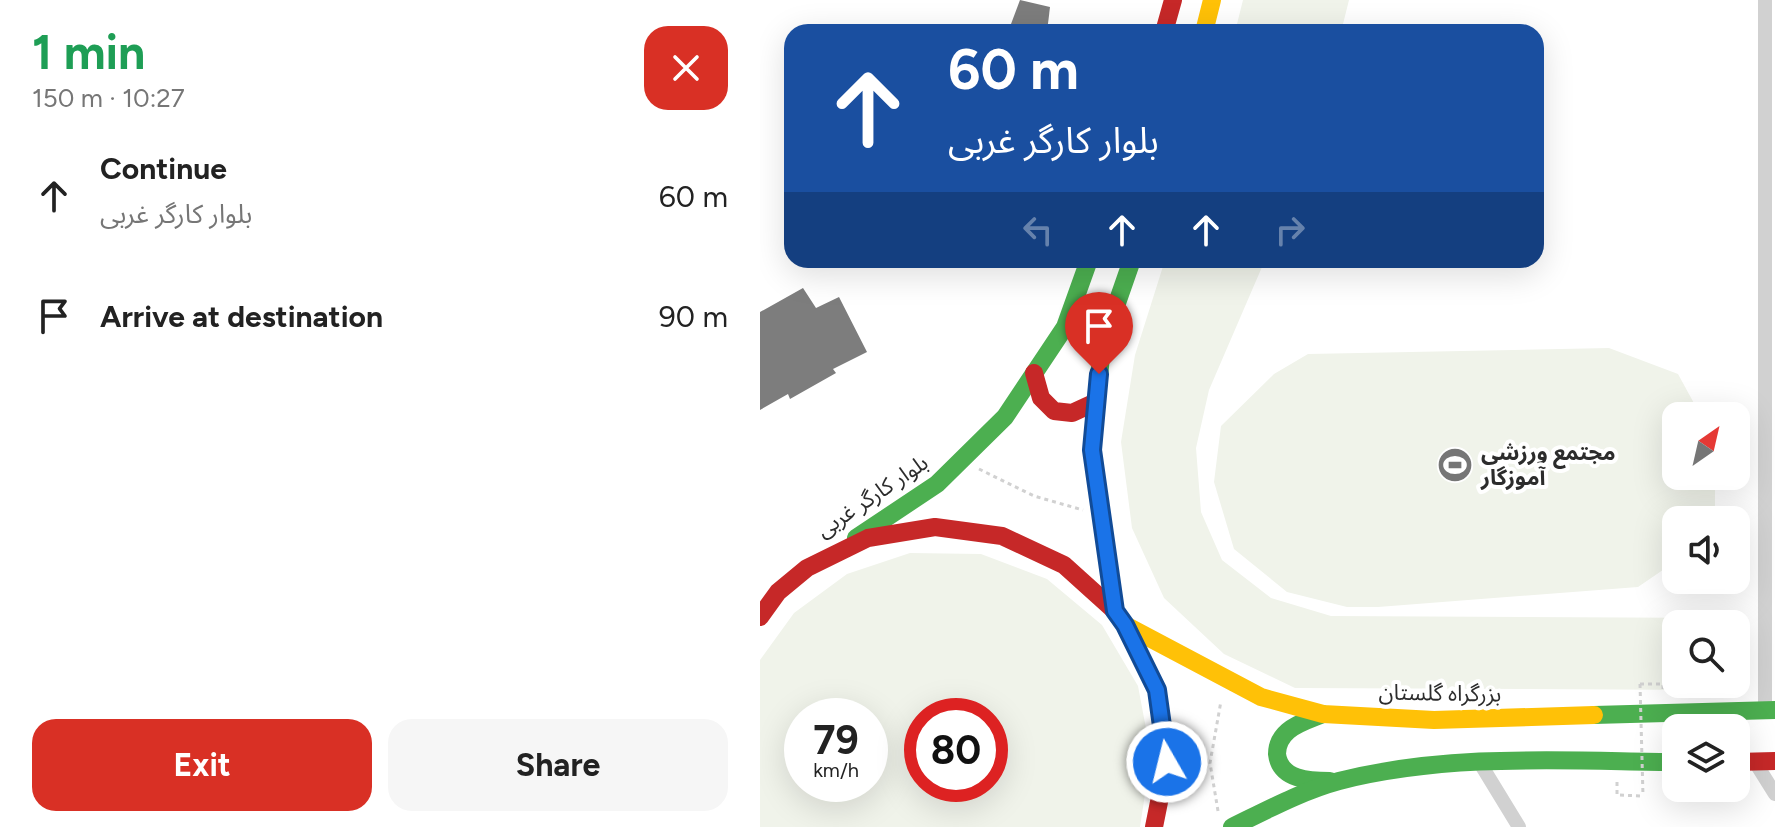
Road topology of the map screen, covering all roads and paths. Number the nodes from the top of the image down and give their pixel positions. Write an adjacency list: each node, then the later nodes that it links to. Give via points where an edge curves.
1 (1173, 0): 4 (main road)
2 (1212, 0): 5 (main road)
3 (1765, 0): 6 (street)
4 (1166, 24)
5 (1206, 24)
6 (1770, 52): 7 (street)
7 (1770, 234): 21 (street)
8 (1086, 268): 10 (main road, بلوار کارگر غربی, via 1065,327)
9 (1129, 268): 11 (main road, via 1102,346)
10 (1034, 373): 11 (main road, via 1037,395 1053,412 1076,414); 12 (main road, بلوار کارگر غربی, via 1005,417)
11 (1096, 402): 13 (main road, via 1092,450)
12 (962, 460): 13 (path, via 1034,496); 14 (main road, بلوار کارگر غربی, via 937,484)
13 (1101, 515): 18 (main road)
14 (807, 568): 15 (main road); 18 (main road, via 868,538 935,527 1002,536 1064,565)
15 (778, 592): 16 (main road); 17 (main road)
16 (760, 602)
17 (760, 617)
18 (1120, 618): 19 (main road, بزرگراه گلستان); 32 (main road, via 1157,690 1167,762)
19 (1224, 679): 22 (main road, بزرگراه گلستان, via 1261,697); 31 (path, via 1210,763)
20 (1662, 684): 30 (path, bridge, via 1640,684 1643,796)
21 (1770, 710): 22 (main road, بزرگراه گلستان, via 1434,720)
22 (1323, 714): 28 (main road, via 1286,732 1277,745 1277,759 1295,778)
23 (1775, 761): 25 (main road)
24 (1662, 762): 26 (main road)
25 (1750, 762)
26 (1480, 763): 28 (main road, via 1432,764); 33 (street)
27 (1750, 767): 29 (street)
28 (1339, 781): 31 (main road)
29 (1775, 794)
30 (1617, 795)
31 (1226, 821)
32 (1154, 827)
33 (1519, 827)

